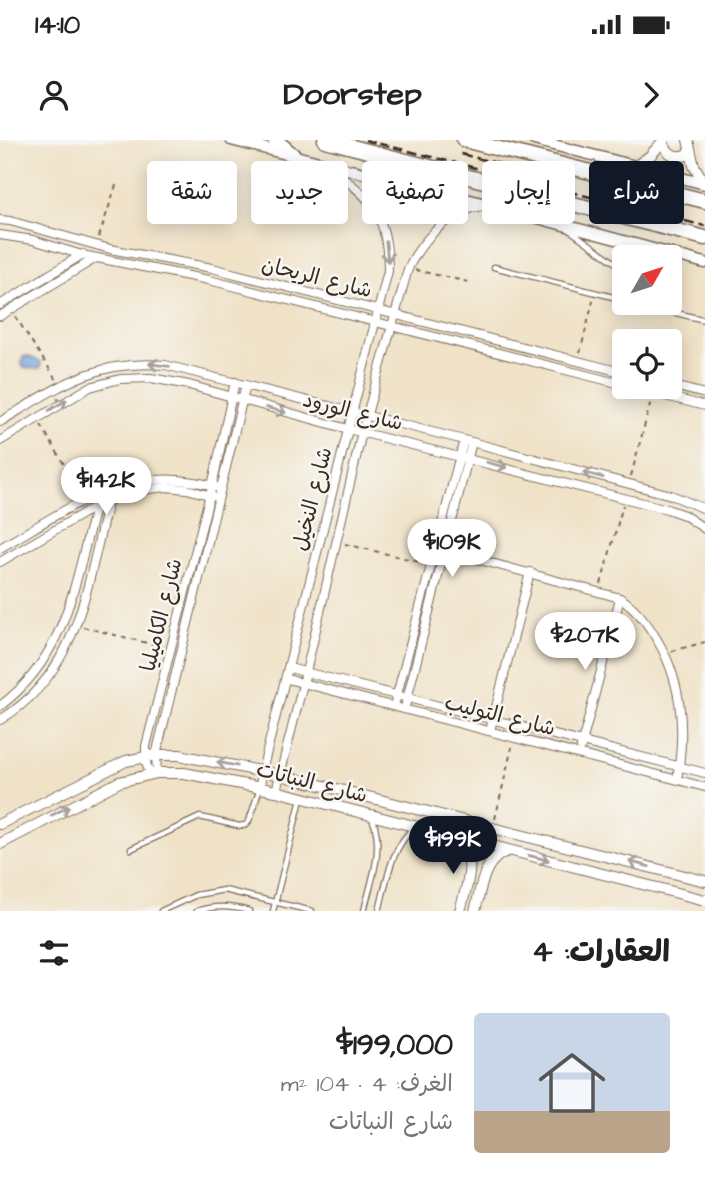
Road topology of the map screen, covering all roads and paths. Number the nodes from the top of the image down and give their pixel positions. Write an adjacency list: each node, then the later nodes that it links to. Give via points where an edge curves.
1 (231, 140): 9 (main road)
2 (275, 140): 9 (highway)
3 (324, 140): 26 (highway)
4 (464, 140): 18 (highway)
5 (534, 140): 11 (main road)
6 (688, 140): 8 (street)
7 (663, 141): 8 (street, via 675,156); 12 (street)
8 (690, 153): 16 (street)
9 (295, 157): 10 (main road)
10 (312, 161)
11 (616, 161)
12 (643, 161)
13 (348, 170): 19 (main road)
14 (684, 179): 16 (main road)
15 (348, 180): 45 (street, شارع النخيل, one-way to 45, via 366,195 387,247 388,271)
16 (705, 184)
17 (116, 185): 28 (path)
18 (705, 201)
19 (482, 203)
20 (482, 206): 36 (street, شارع النخيل, via 440,227 414,255)
21 (0, 220): 24 (street, شارع الريحان)
22 (558, 224): 23 (main road)
23 (565, 226): 32 (lane); 33 (main road)
24 (36, 228): 27 (street); 28 (street, شارع الريحان)
25 (0, 234): 27 (street, شارع الريحان)
26 (705, 238)
27 (33, 240): 30 (street, شارع الريحان)
28 (97, 245): 29 (street, شارع الريحان); 30 (street)
29 (110, 249): 31 (street); 35 (street, شارع الريحان)
30 (82, 255): 31 (street, شارع الريحان); 43 (street)
31 (97, 258): 37 (street, شارع الريحان); 44 (street)
32 (612, 260)
33 (705, 263)
34 (494, 267): 40 (lane)
35 (212, 268): 37 (street); 39 (street, شارع الريحان)
36 (408, 269): 38 (path); 47 (street, شارع النخيل)
37 (209, 280): 41 (street, شارع الريحان)
38 (468, 282)
39 (271, 284): 41 (street); 45 (street, شارع الريحان)
40 (595, 293): 42 (lane); 52 (path)
41 (269, 295): 50 (street, شارع الريحان)
42 (612, 297)
43 (0, 306)
44 (11, 309): 48 (street); 59 (path)
45 (379, 311): 47 (street, شارع الريحان); 50 (street, شارع النخيل)
46 (682, 314): 49 (lane)
47 (395, 315): 51 (street, شارع النخيل); 52 (street, شارع الريحان)
48 (0, 316)
49 (705, 320)
50 (376, 322): 51 (street, شارع الريحان); 67 (street, شارع النخيل)
51 (392, 326): 55 (street, شارع الريحان); 68 (street, شارع النخيل)
52 (578, 361): 53 (street, شارع الريحان)
53 (612, 370)
54 (193, 372): 56 (street, شارع الورود); 57 (street); 59 (street, شارع الورود, one-way to 59, via 132,364 100,369)
55 (612, 382)
56 (235, 383): 58 (street, شارع الورود); 62 (street, شارع الكاميليا)
57 (188, 385): 62 (street, شارع الورود); 69 (street, شارع الورود, one-way to 57, via 80,392 112,381 151,378)
58 (246, 385): 65 (street, شارع الكاميليا); 67 (street, شارع الورود)
59 (60, 386): 70 (street, شارع الورود)
60 (682, 388): 61 (street)
61 (705, 394)
62 (231, 398): 65 (street, شارع الورود); 77 (street, شارع الكاميليا)
63 (651, 399): 76 (path)
64 (677, 399): 66 (street)
65 (242, 400): 71 (street, شارع الورود, one-way to 71); 79 (street, شارع الكاميليا)
66 (705, 406)
67 (352, 413): 68 (street, شارع الورود); 71 (street, شارع النخيل)
68 (367, 416): 72 (street, شارع النخيل); 74 (street, شارع الورود)
69 (37, 418): 73 (street, شارع الورود); 85 (path)
70 (0, 422)
71 (348, 429): 72 (street, شارع الورود); 103 (street, شارع النخيل)
72 (362, 432): 75 (street, شارع الورود); 91 (street, شارع النخيل)
73 (0, 441)
74 (468, 441): 75 (street); 76 (street, شارع الورود, one-way to 74)
75 (464, 456): 84 (street, شارع الورود, one-way to 84); 93 (street)
76 (629, 484): 81 (street, شارع الورود); 84 (street)
77 (212, 486): 78 (street, via 169,479); 79 (street); 82 (street, شارع الكاميليا)
78 (112, 488): 80 (street); 86 (street)
79 (222, 489): 83 (street, شارع الكاميليا)
80 (100, 492): 85 (street); 88 (street)
81 (659, 492): 87 (street); 89 (street, شارع الورود)
82 (210, 496): 83 (street); 86 (street, via 166,487 126,492); 101 (street, شارع الكاميليا)
83 (220, 498): 118 (street, شارع الكاميليا)
84 (625, 498): 87 (street, شارع الورود); 97 (path)
85 (85, 500): 92 (street)
86 (108, 500): 88 (street); 99 (street)
87 (654, 505): 90 (street, شارع الورود, via 684,515)
88 (96, 506): 94 (street); 109 (street, via 74,594 54,645 33,676)
89 (705, 509)
90 (705, 529)
91 (337, 542): 95 (path); 104 (street, شارع النخيل)
92 (0, 548)
93 (440, 549): 95 (street); 96 (street); 108 (street)
94 (0, 562)
95 (431, 564): 107 (street)
96 (530, 572): 97 (street); 112 (street)
97 (599, 592): 98 (street)
98 (620, 598): 102 (street, via 641,616); 116 (street)
99 (76, 625): 101 (path); 113 (street, via 66,651 44,684)
100 (705, 642): 102 (path)
101 (170, 649): 118 (street, شارع الكاميليا, via 146,746)
102 (664, 653): 119 (street, via 680,702)
103 (289, 668): 104 (street, شارع التوليب); 105 (street, شارع النخيل)
104 (306, 672): 106 (street, شارع النخيل); 107 (street, شارع التوليب)
105 (286, 679): 106 (street, شارع التوليب); 120 (street, شارع النخيل)
106 (303, 683): 110 (street, شارع التوليب); 123 (street, شارع النخيل)
107 (397, 695): 108 (street, شارع التوليب); 110 (street)
108 (408, 698): 111 (street); 112 (street, شارع التوليب)
109 (0, 706)
110 (394, 706): 111 (street, شارع التوليب)
111 (405, 709): 114 (street, شارع التوليب)
112 (493, 719): 114 (street); 116 (street, شارع التوليب)
113 (0, 720)
114 (490, 731): 115 (street, شارع التوليب)
115 (515, 737): 117 (street, شارع التوليب); 132 (path)
116 (582, 742): 117 (street); 119 (street, شارع التوليب)
117 (579, 754): 124 (street, شارع التوليب)
118 (151, 756): 120 (street, شارع النباتات, one-way to 118, via 179,755); 122 (street, شارع الكاميليا); 130 (street, شارع النباتات, via 119,764)
119 (679, 767): 121 (street, شارع التوليب); 124 (street)
120 (262, 771): 123 (street, شارع النباتات); 126 (street, شارع النخيل)
121 (705, 773)
122 (153, 774): 126 (street, شارع النباتات, via 184,773); 134 (street, شارع النباتات, one-way to 122, via 119,782)
123 (280, 775): 127 (street, شارع النخيل); 132 (street, شارع النباتات)
124 (677, 779): 125 (street, شارع التوليب)
125 (705, 786)
126 (260, 787): 127 (street, شارع النباتات); 135 (lane, via 246,825 200,817)
127 (276, 791): 128 (street, شارع النباتات)
128 (301, 798): 129 (street, شارع النباتات); 139 (lane)
129 (372, 817): 131 (street, شارع النباتات); 145 (lane, via 379,849)
130 (0, 824)
131 (415, 827): 133 (street, شارع النباتات); 146 (lane, via 395,851)
132 (493, 827): 137 (street, شارع النباتات, one-way to 132)
133 (457, 837): 136 (street, شارع النباتات); 147 (street, via 465,846 471,868)
134 (0, 844)
135 (131, 849)
136 (510, 850): 138 (street, شارع النباتات, one-way to 138); 148 (street, via 490,862)
137 (705, 881)
138 (705, 900)
139 (275, 902): 140 (lane, via 237,892 210,891); 143 (lane); 144 (lane)
140 (161, 911)
141 (197, 911): 142 (lane, via 215,907)
142 (249, 911)
143 (273, 911)
144 (313, 911)
145 (361, 911)
146 (379, 911)
147 (460, 911)
148 (475, 911)

